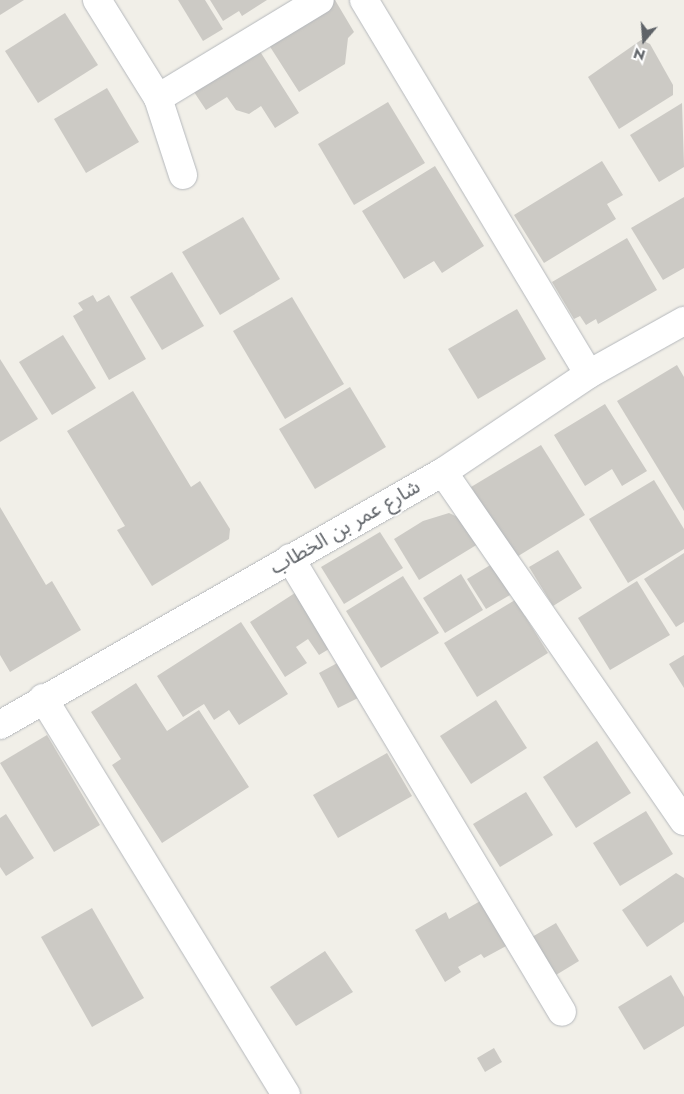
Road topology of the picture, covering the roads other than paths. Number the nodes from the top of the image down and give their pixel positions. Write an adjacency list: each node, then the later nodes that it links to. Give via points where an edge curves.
1 (96, 0): 4 (street)
2 (320, 0): 4 (street)
3 (364, 0): 7 (street)
4 (158, 98): 5 (street)
5 (183, 175)
6 (684, 321): 7 (street, شارع عمر بن الخطاب)
7 (589, 374): 8 (street, شارع عمر بن الخطاب)
8 (443, 472): 9 (street, شارع عمر بن الخطاب); 12 (street)
9 (290, 558): 10 (street, شارع عمر بن الخطاب); 13 (street)
10 (43, 698): 11 (street, شارع عمر بن الخطاب); 14 (street)
11 (0, 725)
12 (684, 821)
13 (562, 1012)
14 (286, 1094)

